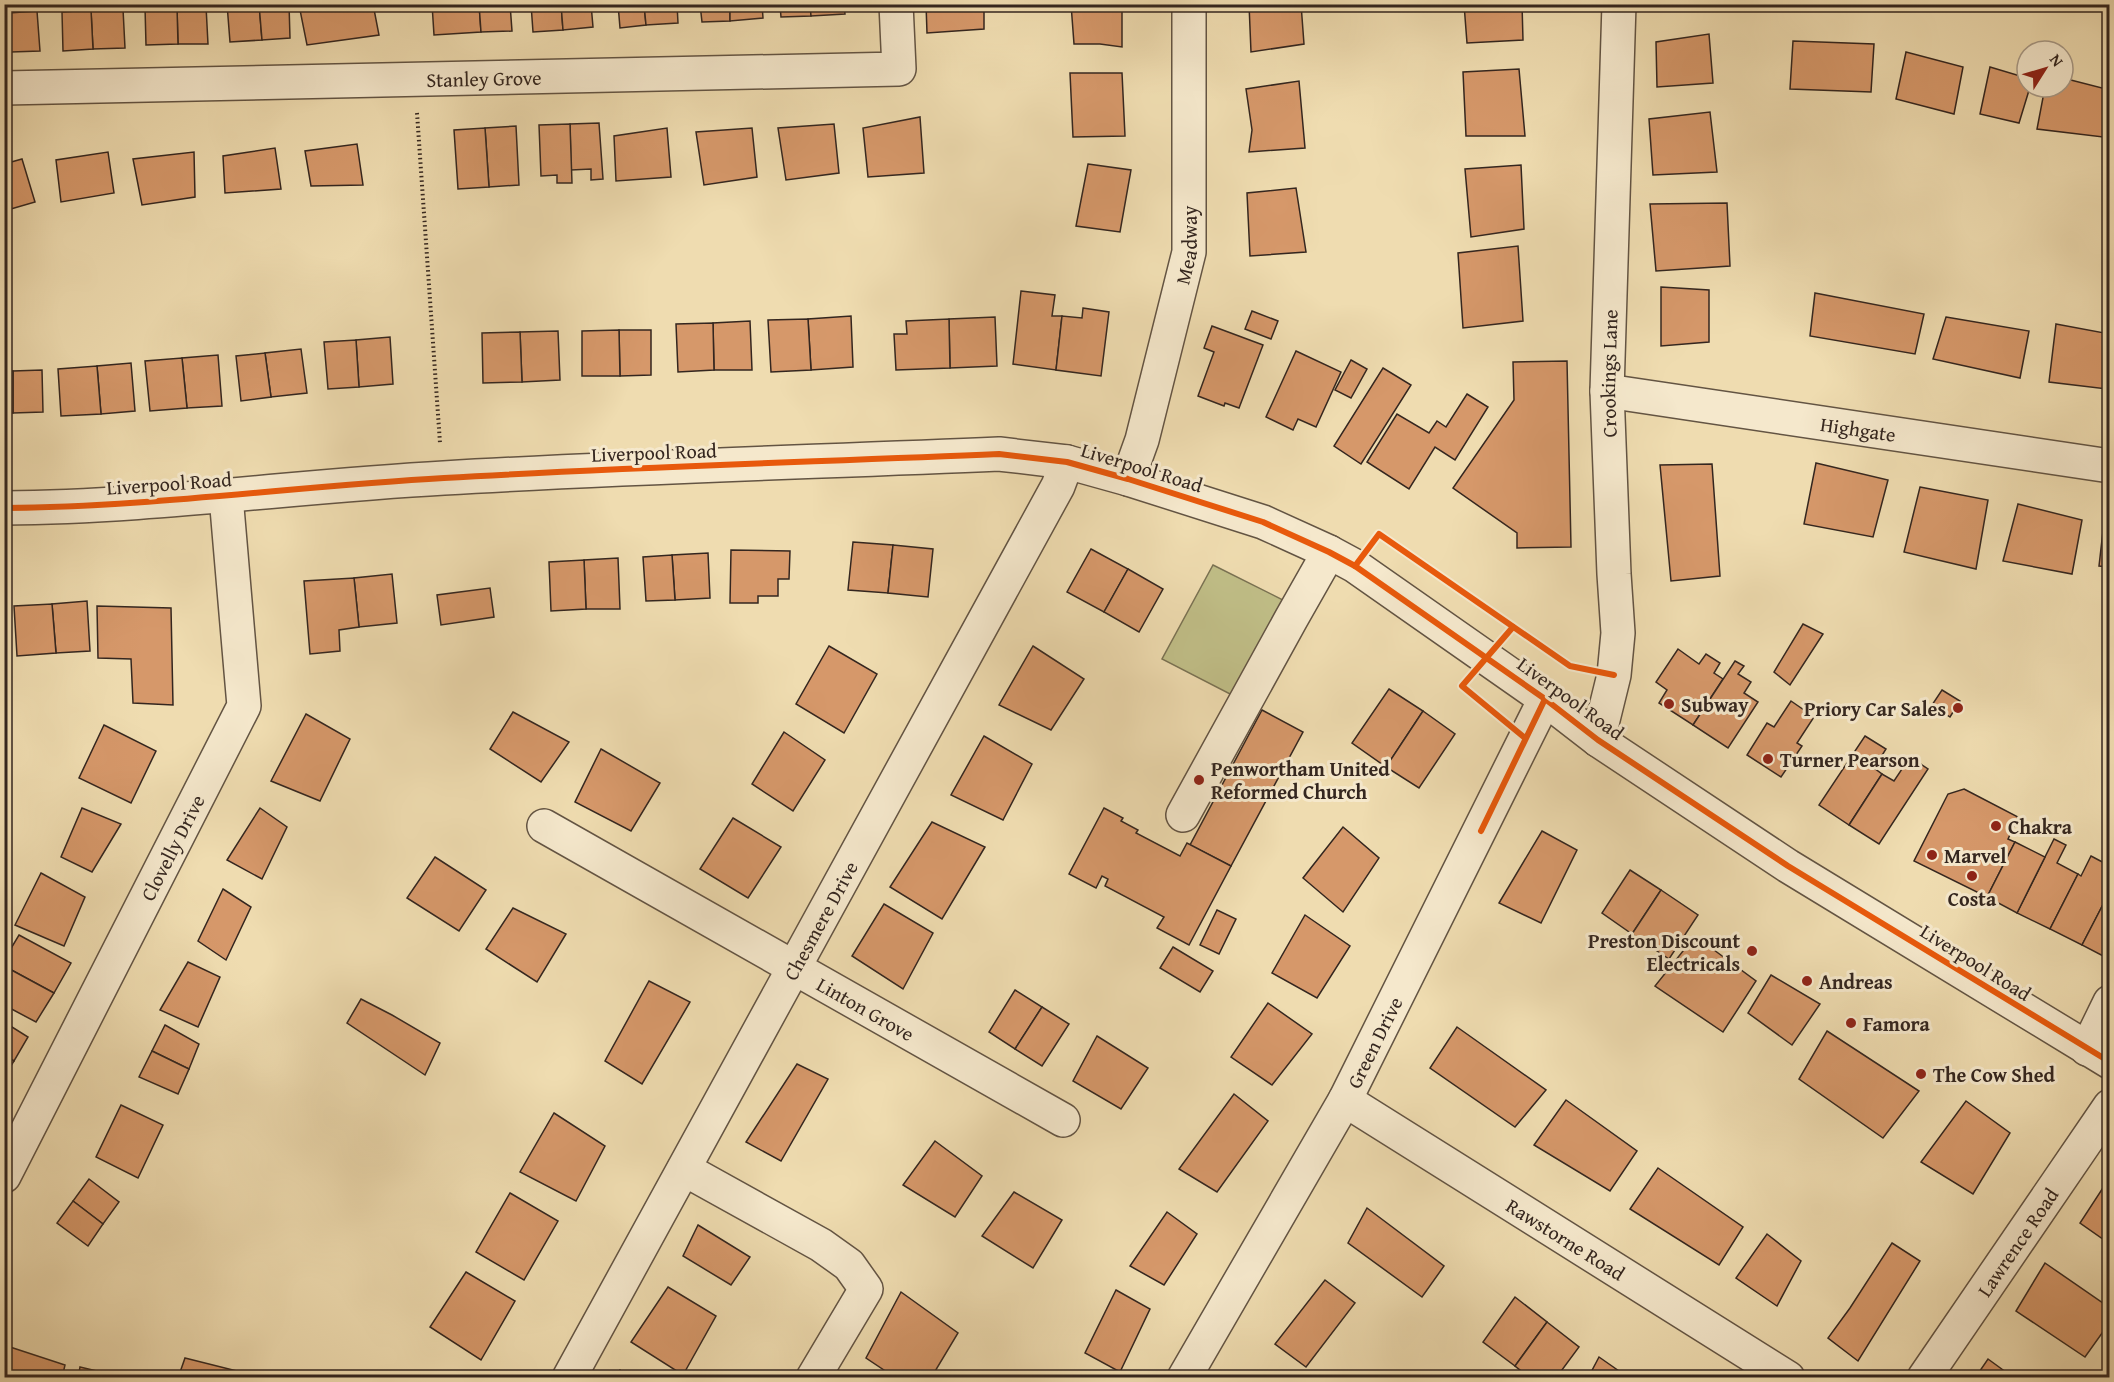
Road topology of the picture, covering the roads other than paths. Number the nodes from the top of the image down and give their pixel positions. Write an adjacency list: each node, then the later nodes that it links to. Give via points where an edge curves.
1 (896, 4): 4 (street, Stanley Grove, via 899,69)
2 (1189, 4): 8 (street, Meadway, via 1189,252 1142,440)
3 (1619, 4): 5 (street, Crookings Lane)
4 (4, 88)
5 (1607, 391): 7 (street, Highgate); 13 (street, Crookings Lane, via 1618,633 1614,675)
6 (1067, 462): 8 (street, Liverpool Road); 9 (street, Liverpool Road, via 999,454 443,478); 16 (street, Chesmere Drive, via 1058,486)
7 (2109, 466)
8 (1128, 479): 11 (street, Liverpool Road, via 1263,522)
9 (226, 496): 10 (street, Liverpool Road); 23 (street, Clovelly Drive, via 244,706)
10 (4, 508)
11 (1329, 552): 12 (street, Liverpool Road, via 1355,566); 14 (street)
12 (1545, 699): 13 (street, Liverpool Road); 19 (street, Green Drive)
13 (1598, 740): 18 (street, Liverpool Road, via 1788,866)
14 (1183, 815)
15 (544, 826): 16 (street, Linton Grove)
16 (794, 969): 21 (street, Linton Grove); 22 (street, Chesmere Drive)
17 (2109, 1002): 18 (street)
18 (2098, 1056)
19 (1345, 1100): 26 (street, Green Drive); 27 (street, Rawstorne Road)
20 (2109, 1106): 28 (street, Lawrence Road)
21 (1063, 1120)
22 (684, 1169): 24 (street, Chesmere Drive); 25 (street, via 821,1245 849,1265 866,1289)
23 (4, 1176)
24 (569, 1377)
25 (813, 1377)
26 (1184, 1377)
27 (1788, 1377)
28 (1924, 1377)

